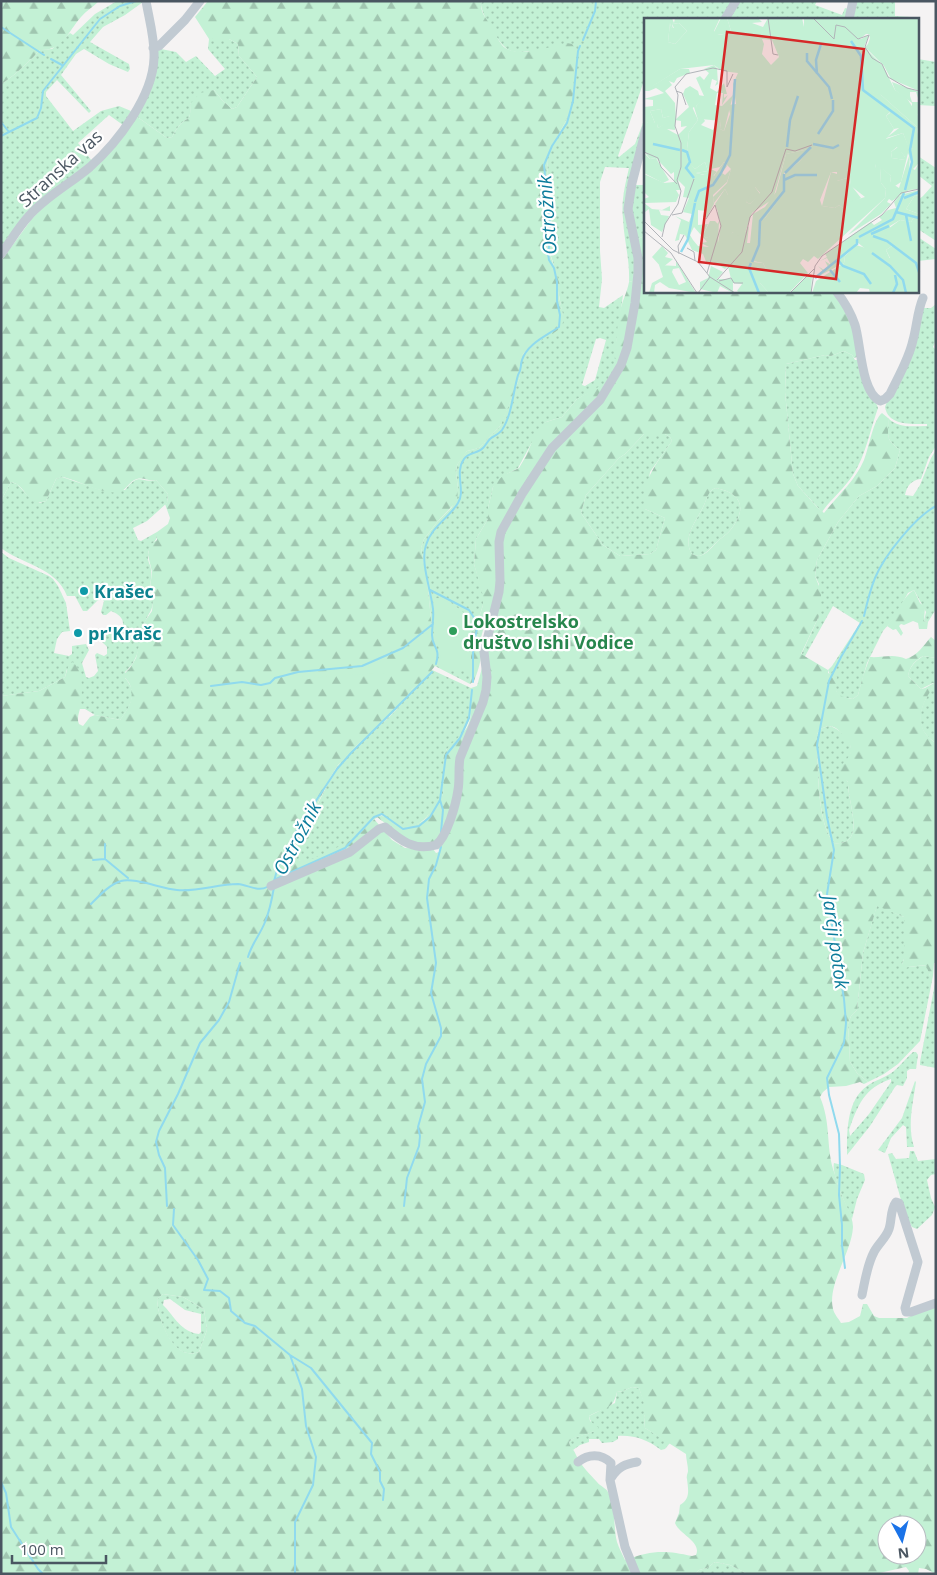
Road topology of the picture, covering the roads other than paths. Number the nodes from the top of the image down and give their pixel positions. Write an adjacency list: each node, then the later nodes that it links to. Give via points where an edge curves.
1 (146, 1): 7 (street, Stranska vas)
2 (200, 1): 7 (street, via 192,13 159,46)
3 (736, 1): 5 (street)
4 (853, 1): 6 (street)
5 (726, 18)
6 (848, 18)
7 (153, 48): 9 (street, Stranska vas, via 153,68 146,92 133,116 90,167 28,216)
8 (644, 137): 12 (street, via 628,209 638,258 638,279 627,348 621,365 600,400 552,448 501,532 499,592 484,652 486,690 460,758 458,792 444,836 436,845 420,846 403,842 386,827 378,829 350,852)
9 (1, 254)
10 (837, 292): 11 (street, via 856,327 870,392 880,401 890,394 908,355)
11 (923, 298)
12 (271, 886)
13 (862, 1295): 14 (street, via 870,1260 890,1228 891,1212 896,1202 918,1262 906,1312)
14 (936, 1304)
15 (578, 1462): 17 (street, via 592,1455 606,1458 612,1465)
16 (637, 1462): 17 (street, via 625,1464)
17 (610, 1480): 18 (street, via 625,1547)
18 (636, 1574)

